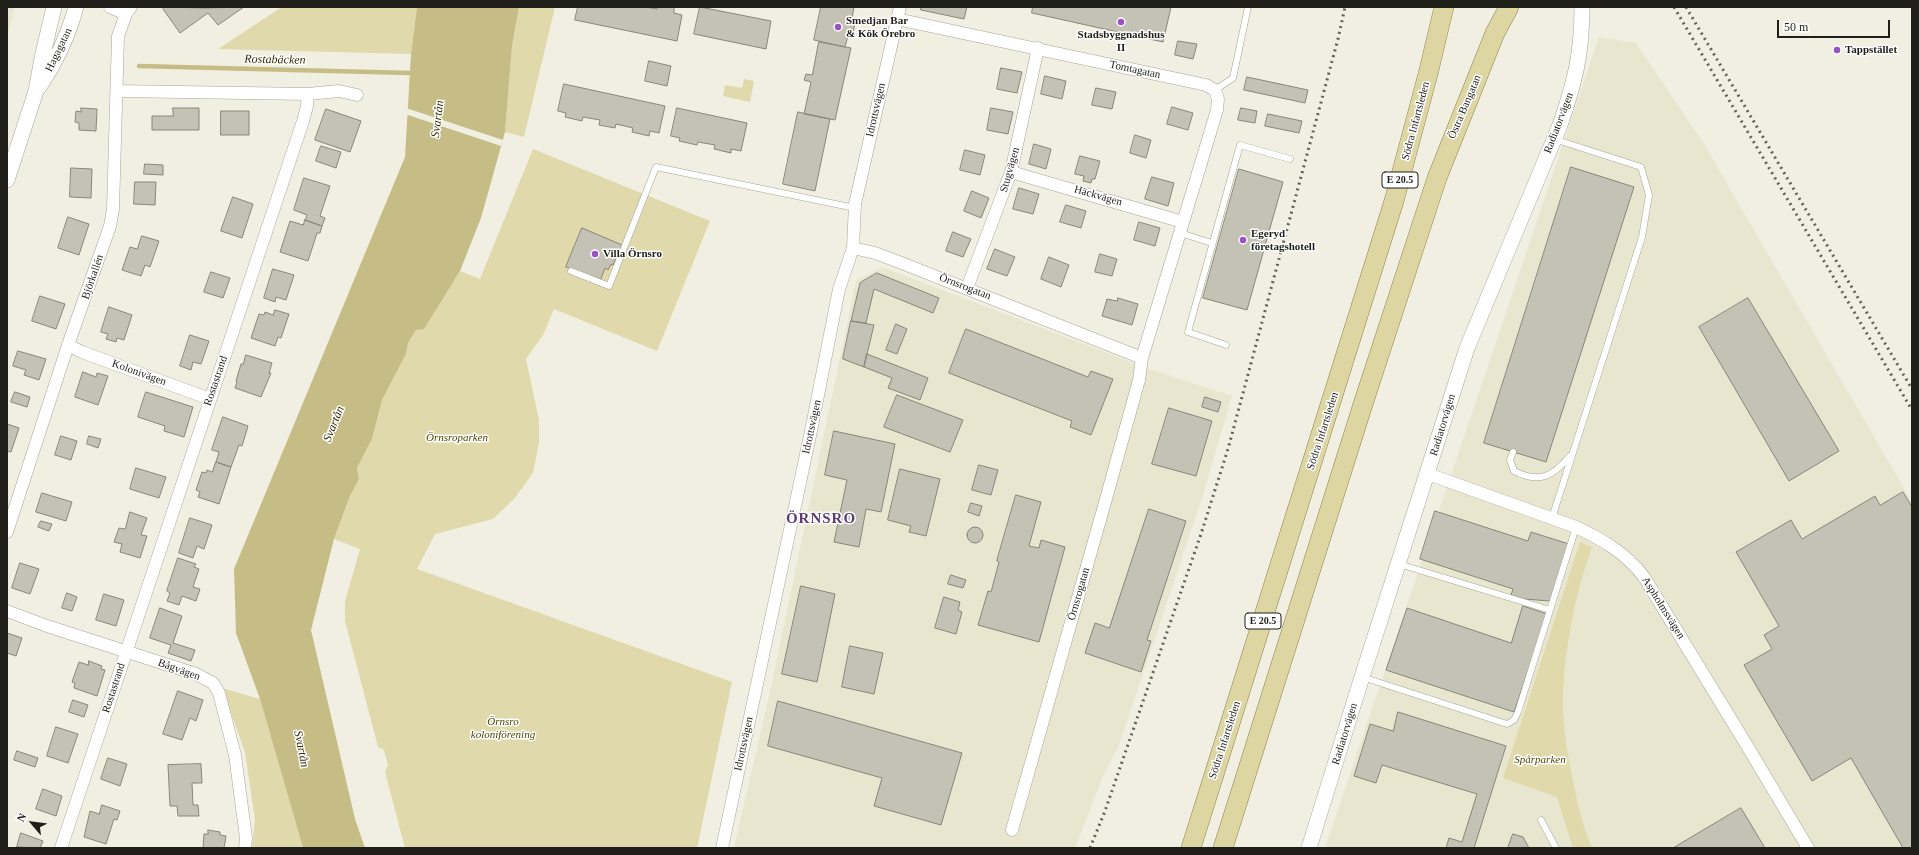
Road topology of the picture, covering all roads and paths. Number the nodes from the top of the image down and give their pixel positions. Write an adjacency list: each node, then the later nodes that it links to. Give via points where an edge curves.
1 (54, 7): 14 (street, Hagagatan)
2 (76, 7): 14 (street, Hagagatan, via 55,64)
3 (110, 7): 9 (street)
4 (1248, 7): 13 (lane, via 1233,78)
5 (1509, 7): 12 (main road, Östra Bangatan / E 20.5, via 1495,33)
6 (1521, 7): 12 (main road)
7 (1582, 7): 18 (street, Radiatorvägen, via 1579,60 1573,88)
8 (1443, 9): 48 (main road, Södra Infartsleden / E 20.5, via 1394,201)
9 (129, 10): 15 (street, Björkallén, via 118,36)
10 (898, 13): 11 (street, Tomtagatan); 22 (street, Idrottsvägen)
11 (1038, 48): 13 (street, Tomtagatan, via 1206,85); 20 (street, Stugvägen)
12 (1477, 80): 49 (main road, Östra Bangatan / E 20.5, via 1426,209)
13 (1214, 90): 23 (street, via 1218,100 1217,110)
14 (36, 91): 21 (street, Hagagatan)
15 (117, 91): 16 (street); 29 (street, Björkallén, via 113,209 110,226)
16 (308, 94): 17 (street, via 339,91); 31 (street, Rostastrand, via 307,106 256,265)
17 (357, 95)
18 (1554, 139): 33 (lane, via 1641,167 1649,195 1642,237); 34 (street, Radiatorvägen, via 1473,332)
19 (1290, 159): 24 (lane, via 1240,145)
20 (1011, 172): 23 (street, Häckvägen); 27 (street, Stugvägen)
21 (7, 180)
22 (855, 208): 25 (street, Idrottsvägen); 26 (lane, via 656,167 609,286)
23 (1182, 227): 24 (lane); 30 (street, Örnsrogatan)
24 (1212, 243): 28 (lane, via 1188,332)
25 (852, 248): 27 (street, Örnsrogatan, via 875,253); 47 (street, Idrottsvägen, via 839,289)
26 (571, 271)
27 (967, 288): 30 (street, Örnsrogatan)
28 (1226, 345)
29 (68, 346): 31 (street, Kolonivägen); 37 (street, Björkallén)
30 (1142, 358): 44 (street, Örnsrogatan, via 1106,499)
31 (210, 399): 41 (street, Rostastrand)
32 (1513, 452): 33 (lane, via 1510,460 1514,471 1525,477 1538,478 1548,476 1560,468)
33 (1572, 453): 35 (lane)
34 (1428, 474): 35 (street, Aspholmsvägen); 38 (street, Radiatorvägen)
35 (1552, 518): 36 (street, Aspholmsvägen)
36 (1576, 527): 39 (lane); 52 (street, Aspholmsvägen, via 1621,552 1634,563)
37 (7, 532)
38 (1399, 564): 39 (lane); 42 (street, Radiatorvägen)
39 (1550, 610): 42 (lane, via 1518,712 1514,720 1507,724)
40 (7, 611): 41 (street, Bågvägen)
41 (126, 652): 45 (street, Rostastrand); 46 (street, Bågvägen, via 196,674 213,683 219,693 235,756 246,838)
42 (1362, 677): 50 (street, Radiatorvägen)
43 (1541, 820): 51 (lane)
44 (1012, 830)
45 (61, 848)
46 (245, 848)
47 (722, 848)
48 (1191, 848)
49 (1223, 848)
50 (1309, 848)
51 (1556, 848)
52 (1808, 848)

